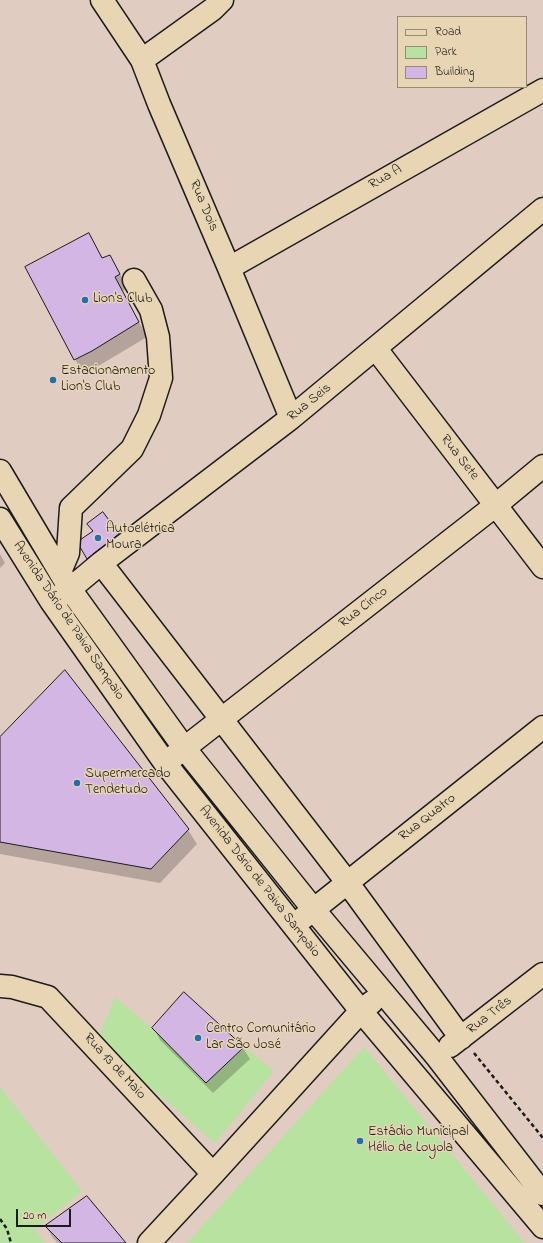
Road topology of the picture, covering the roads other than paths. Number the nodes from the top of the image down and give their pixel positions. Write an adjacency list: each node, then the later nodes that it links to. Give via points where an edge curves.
1 (102, 0): 4 (street, Rua Dois)
2 (235, 0): 3 (street)
3 (218, 5): 4 (street)
4 (142, 60): 7 (street, Rua Dois)
5 (543, 90): 7 (street, Rua A)
6 (543, 209): 9 (street, Rua Seis)
7 (229, 268): 10 (street, Rua Dois)
8 (134, 280): 17 (street, via 151,310 158,337 161,378 132,449 71,508)
9 (376, 349): 10 (street, Rua Seis); 13 (street, Rua Sete)
10 (291, 418): 15 (street, Rua Seis)
11 (543, 466): 13 (street, Rua Cinco)
12 (0, 471): 17 (street)
13 (496, 505): 16 (street, Rua Sete); 19 (street, Rua Cinco)
14 (0, 519): 18 (street, Avenida Dário de Paiva Sampaio)
15 (100, 563): 17 (street, Rua Seis); 19 (street)
16 (543, 567)
17 (65, 580): 18 (street, Rua Seis); 21 (street)
18 (51, 601): 22 (street, Avenida Dário de Paiva Sampaio)
19 (222, 720): 21 (street, Rua Cinco); 23 (street)
20 (543, 727): 23 (street, Rua Quatro)
21 (184, 749): 22 (street, Rua Cinco); 24 (street)
22 (165, 763): 25 (street, Avenida Dário de Paiva Sampaio)
23 (347, 882): 24 (street, Rua Quatro); 30 (street)
24 (314, 910): 25 (street, Rua Quatro); 28 (street)
25 (293, 925): 29 (street, Avenida Dário de Paiva Sampaio)
26 (543, 974): 30 (street, Rua Três)
27 (0, 986): 32 (street, Rua 13 de Maio, via 48,997)
28 (383, 993): 29 (street); 31 (street)
29 (361, 1011): 32 (street); 34 (street, Avenida Dário de Paiva Sampaio)
30 (461, 1038): 31 (street, Rua Três)
31 (437, 1057): 33 (street)
32 (213, 1174): 35 (street)
33 (543, 1194)
34 (542, 1224)
35 (149, 1243)

